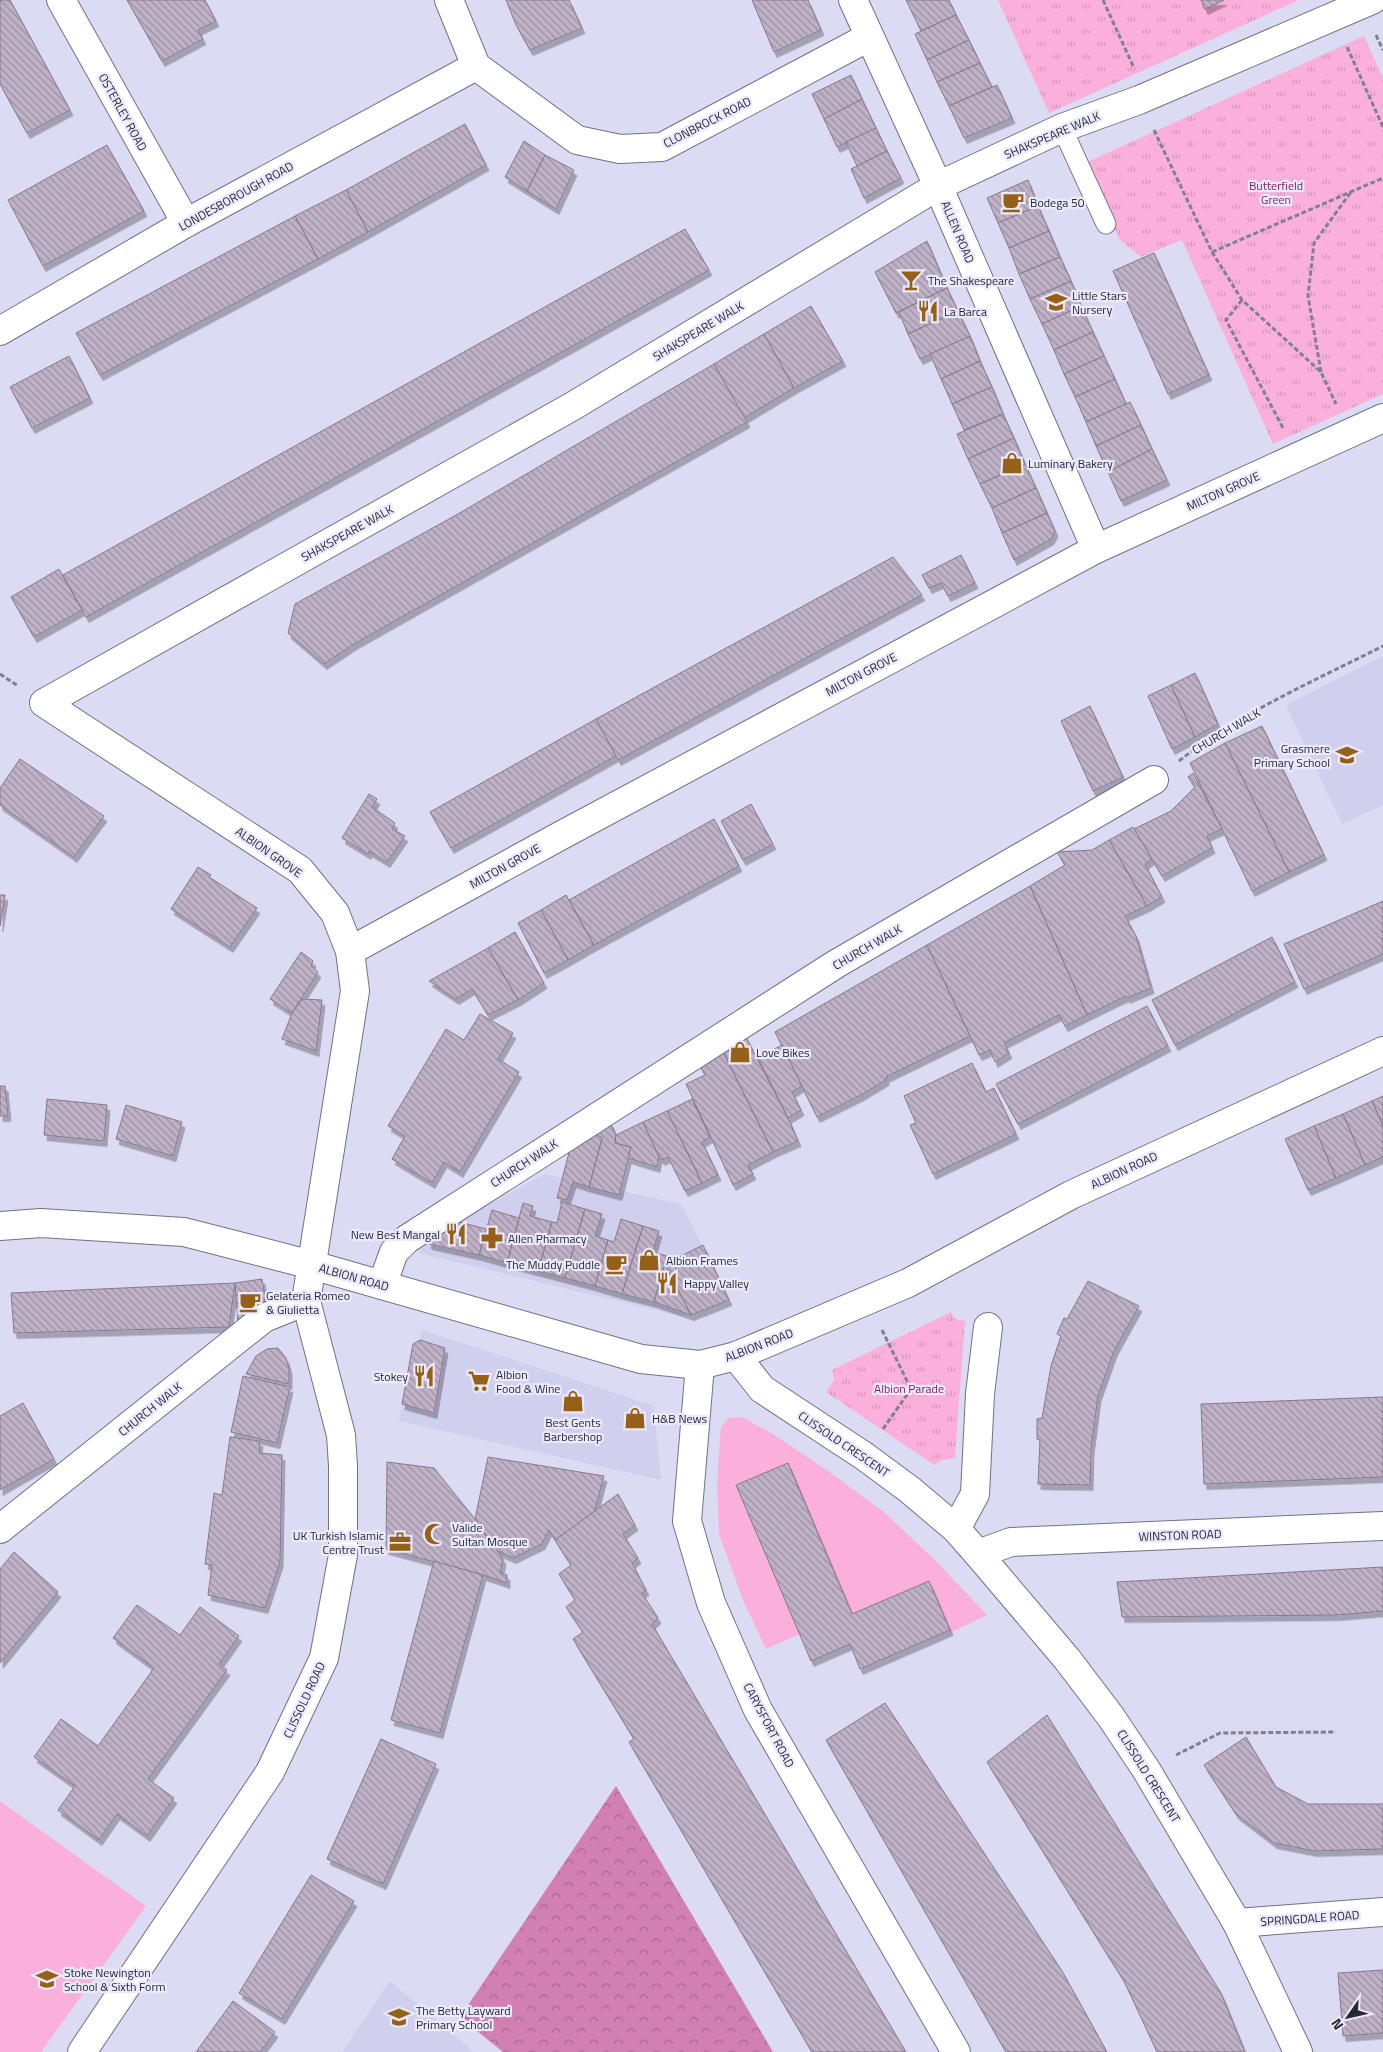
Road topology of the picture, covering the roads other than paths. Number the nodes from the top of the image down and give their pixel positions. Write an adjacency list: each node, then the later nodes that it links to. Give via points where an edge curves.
1 (61, 0): 9 (street, OSTERLEY ROAD)
2 (449, 0): 6 (street)
3 (853, 0): 5 (street, ALLEN ROAD)
4 (1373, 5): 7 (street, SHAKSPEARE WALK)
5 (869, 36): 6 (street, CLONBROCK ROAD, via 662,147 620,149 577,140); 8 (street, ALLEN ROAD)
6 (476, 66): 9 (street, LONDESBOROUGH ROAD)
7 (1062, 128): 8 (street, SHAKSPEARE WALK); 10 (lane)
8 (938, 186): 13 (street, ALLEN ROAD); 14 (street, SHAKSPEARE WALK, via 573,406)
9 (186, 223): 11 (street, LONDESBOROUGH ROAD)
10 (1106, 224)
11 (0, 331)
12 (1383, 418): 13 (street, MILTON GROVE)
13 (1096, 548): 16 (street, MILTON GROVE)
14 (44, 703): 16 (street, ALBION GROVE, via 300,870 335,913)
15 (1154, 780): 20 (street, CHURCH WALK, via 836,964 407,1239 394,1252)
16 (350, 951): 19 (street, ALBION GROVE, via 355,991)
17 (1383, 1051): 23 (street, ALBION ROAD, via 1071,1195 908,1283)
18 (0, 1226): 19 (street, ALBION ROAD, via 41,1223 184,1232)
19 (312, 1265): 20 (street, ALBION ROAD); 21 (street, CLISSOLD ROAD)
20 (382, 1285): 24 (street, ALBION ROAD, via 641,1359)
21 (306, 1301): 26 (street, CHURCH WALK, via 264,1318); 31 (street, CLISSOLD ROAD, via 341,1435 343,1466 343,1555 324,1658 270,1772)
22 (988, 1327): 27 (street, via 980,1394 975,1494)
23 (736, 1356): 24 (street, ALBION ROAD); 27 (street, CLISSOLD CRESCENT, via 762,1389 864,1456)
24 (700, 1364): 32 (street, CARYSFORT ROAD, via 687,1521 711,1603 758,1710)
25 (1383, 1526): 28 (street, WINSTON ROAD, via 1011,1542)
26 (0, 1529)
27 (956, 1530): 28 (street, CLISSOLD CRESCENT)
28 (978, 1554): 30 (street, CLISSOLD CRESCENT, via 1067,1659 1111,1717 1147,1771)
29 (1383, 1912): 30 (street, SPRINGDALE ROAD)
30 (1237, 1923): 33 (street, CLISSOLD CRESCENT)
31 (82, 2052)
32 (956, 2052)
33 (1298, 2052)

